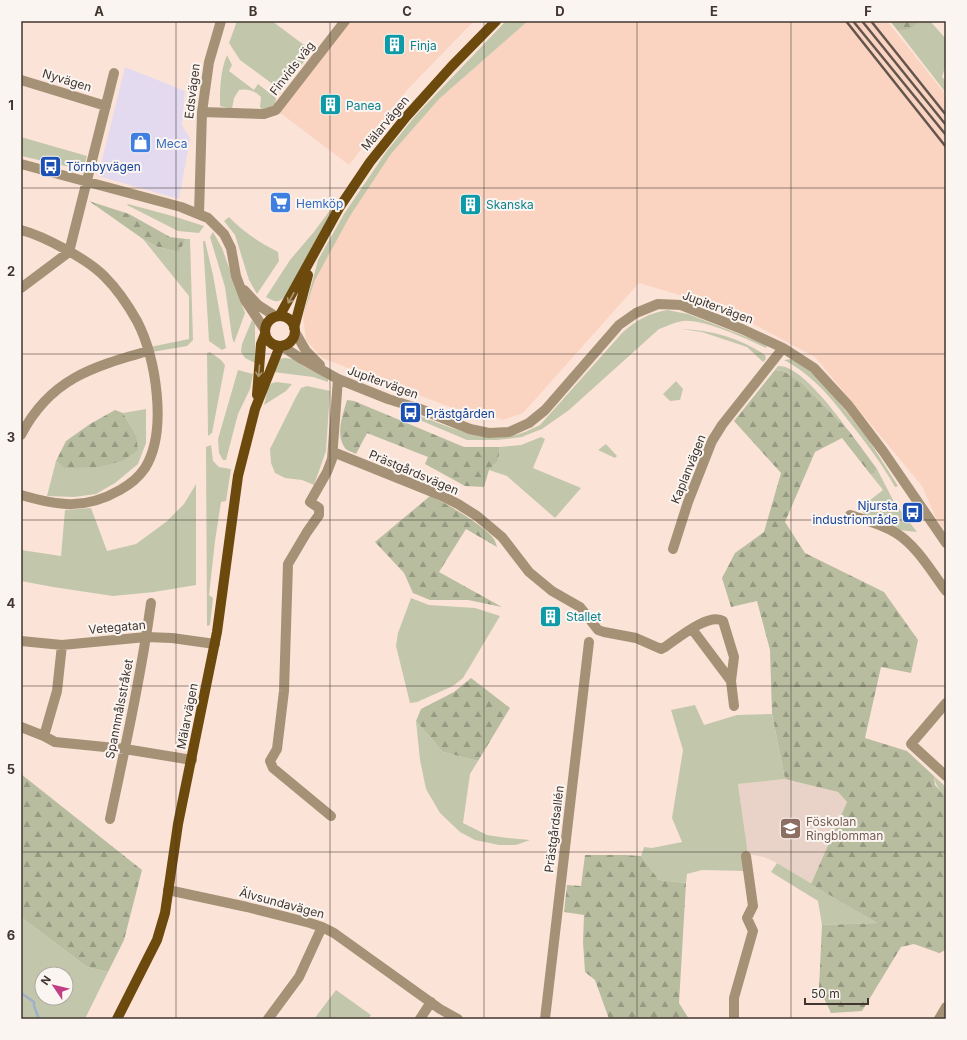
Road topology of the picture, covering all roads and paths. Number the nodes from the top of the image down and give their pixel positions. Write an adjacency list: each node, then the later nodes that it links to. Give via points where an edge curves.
1 (221, 21): 7 (street, Edsvägen, via 208,62)
2 (345, 21): 7 (street, Finvids väg, via 276,110 264,114)
3 (496, 21): 13 (main road, Mälarvägen, via 406,117 370,162 339,208)
4 (114, 73): 6 (street)
5 (21, 80): 6 (street, Nyvägen)
6 (106, 106): 9 (street)
7 (202, 112): 10 (street, Edsvägen)
8 (21, 164): 9 (street)
9 (87, 181): 10 (street); 12 (street)
10 (199, 214): 14 (street, via 208,218 224,234 231,248 236,276)
11 (21, 230): 12 (street)
12 (69, 252): 15 (street); 21 (street, via 105,276 123,298 138,323)
13 (314, 256): 16 (main road, Mälarvägen, one-way to 16); 17 (main road, Mälarvägen)
14 (241, 286): 16 (street, via 258,305); 18 (street, via 249,308)
15 (21, 288)
16 (278, 316): 17 (main road, via 287,317); 18 (main road, via 268,322)
17 (295, 330): 19 (main road, via 290,341); 22 (street, Jupitervägen, via 306,350)
18 (265, 332): 19 (main road, via 270,342); 24 (main road, Mälarvägen, one-way to 24, via 261,344)
19 (281, 346): 22 (street, Jupitervägen); 24 (main road, Mälarvägen)
20 (783, 348): 23 (street, Jupitervägen, via 681,305 658,304 636,313 619,325 545,410 529,423 509,432 489,433 470,429); 29 (street, Jupitervägen, via 814,368 848,406 883,451); 30 (street, Kaplanvägen, via 712,441 689,498)
21 (148, 351): 25 (street, via 112,361 72,378 40,406); 27 (street, via 158,397 158,426 154,448 145,468 130,485 92,502 57,504)
22 (327, 372): 23 (street, Jupitervägen)
23 (338, 379): 26 (street)
24 (255, 409): 37 (main road, Mälarvägen, via 238,476)
25 (21, 435)
26 (333, 452): 33 (street, Prästgårdsvägen, via 440,495 477,516 502,537 529,572 552,591 580,606 598,630 636,638 661,649); 47 (street, via 327,472 310,502 319,508 319,515 288,564 284,691 278,748 270,761 273,768)
27 (21, 496)
28 (850, 515): 31 (street, via 897,533 910,544)
29 (946, 543)
30 (673, 549)
31 (946, 591)
32 (151, 603): 34 (street, Spannmålsstråket)
33 (692, 629): 39 (street); 39 (street, Prästgårdsvägen, via 698,624 716,619 723,621 734,657)
34 (146, 637): 37 (street, Vetegatan); 38 (street, Vetegatan); 44 (street, Spannmålsstråket)
35 (21, 641): 38 (street, Vetegatan)
36 (589, 642): 58 (street, Prästgårdsallén)
37 (215, 644): 45 (main road, Mälarvägen)
38 (62, 645): 43 (street, via 57,691)
39 (731, 680): 41 (street, Prästgårdsvägen)
40 (946, 703): 46 (street, via 911,744)
41 (734, 706)
42 (21, 727): 43 (street)
43 (44, 736): 44 (street, via 55,742)
44 (125, 749): 45 (street); 48 (street, Spannmålsstråket)
45 (192, 760): 50 (main road, Mälarvägen, via 178,824)
46 (946, 776)
47 (331, 816)
48 (110, 819)
49 (746, 856): 59 (street, via 753,906 747,918 753,932 734,998)
50 (168, 890): 51 (street, Älvsundavägen, via 247,906); 54 (main road, Mälarvägen, via 165,913 157,940)
51 (322, 927): 52 (street, Älvsundavägen); 55 (street, via 298,977)
52 (431, 1002): 56 (street); 57 (street, Älvsundavägen)
53 (946, 1007): 60 (street)
54 (117, 1019)
55 (268, 1019)
56 (420, 1019)
57 (458, 1019)
58 (545, 1019)
59 (734, 1019)
60 (939, 1019)

